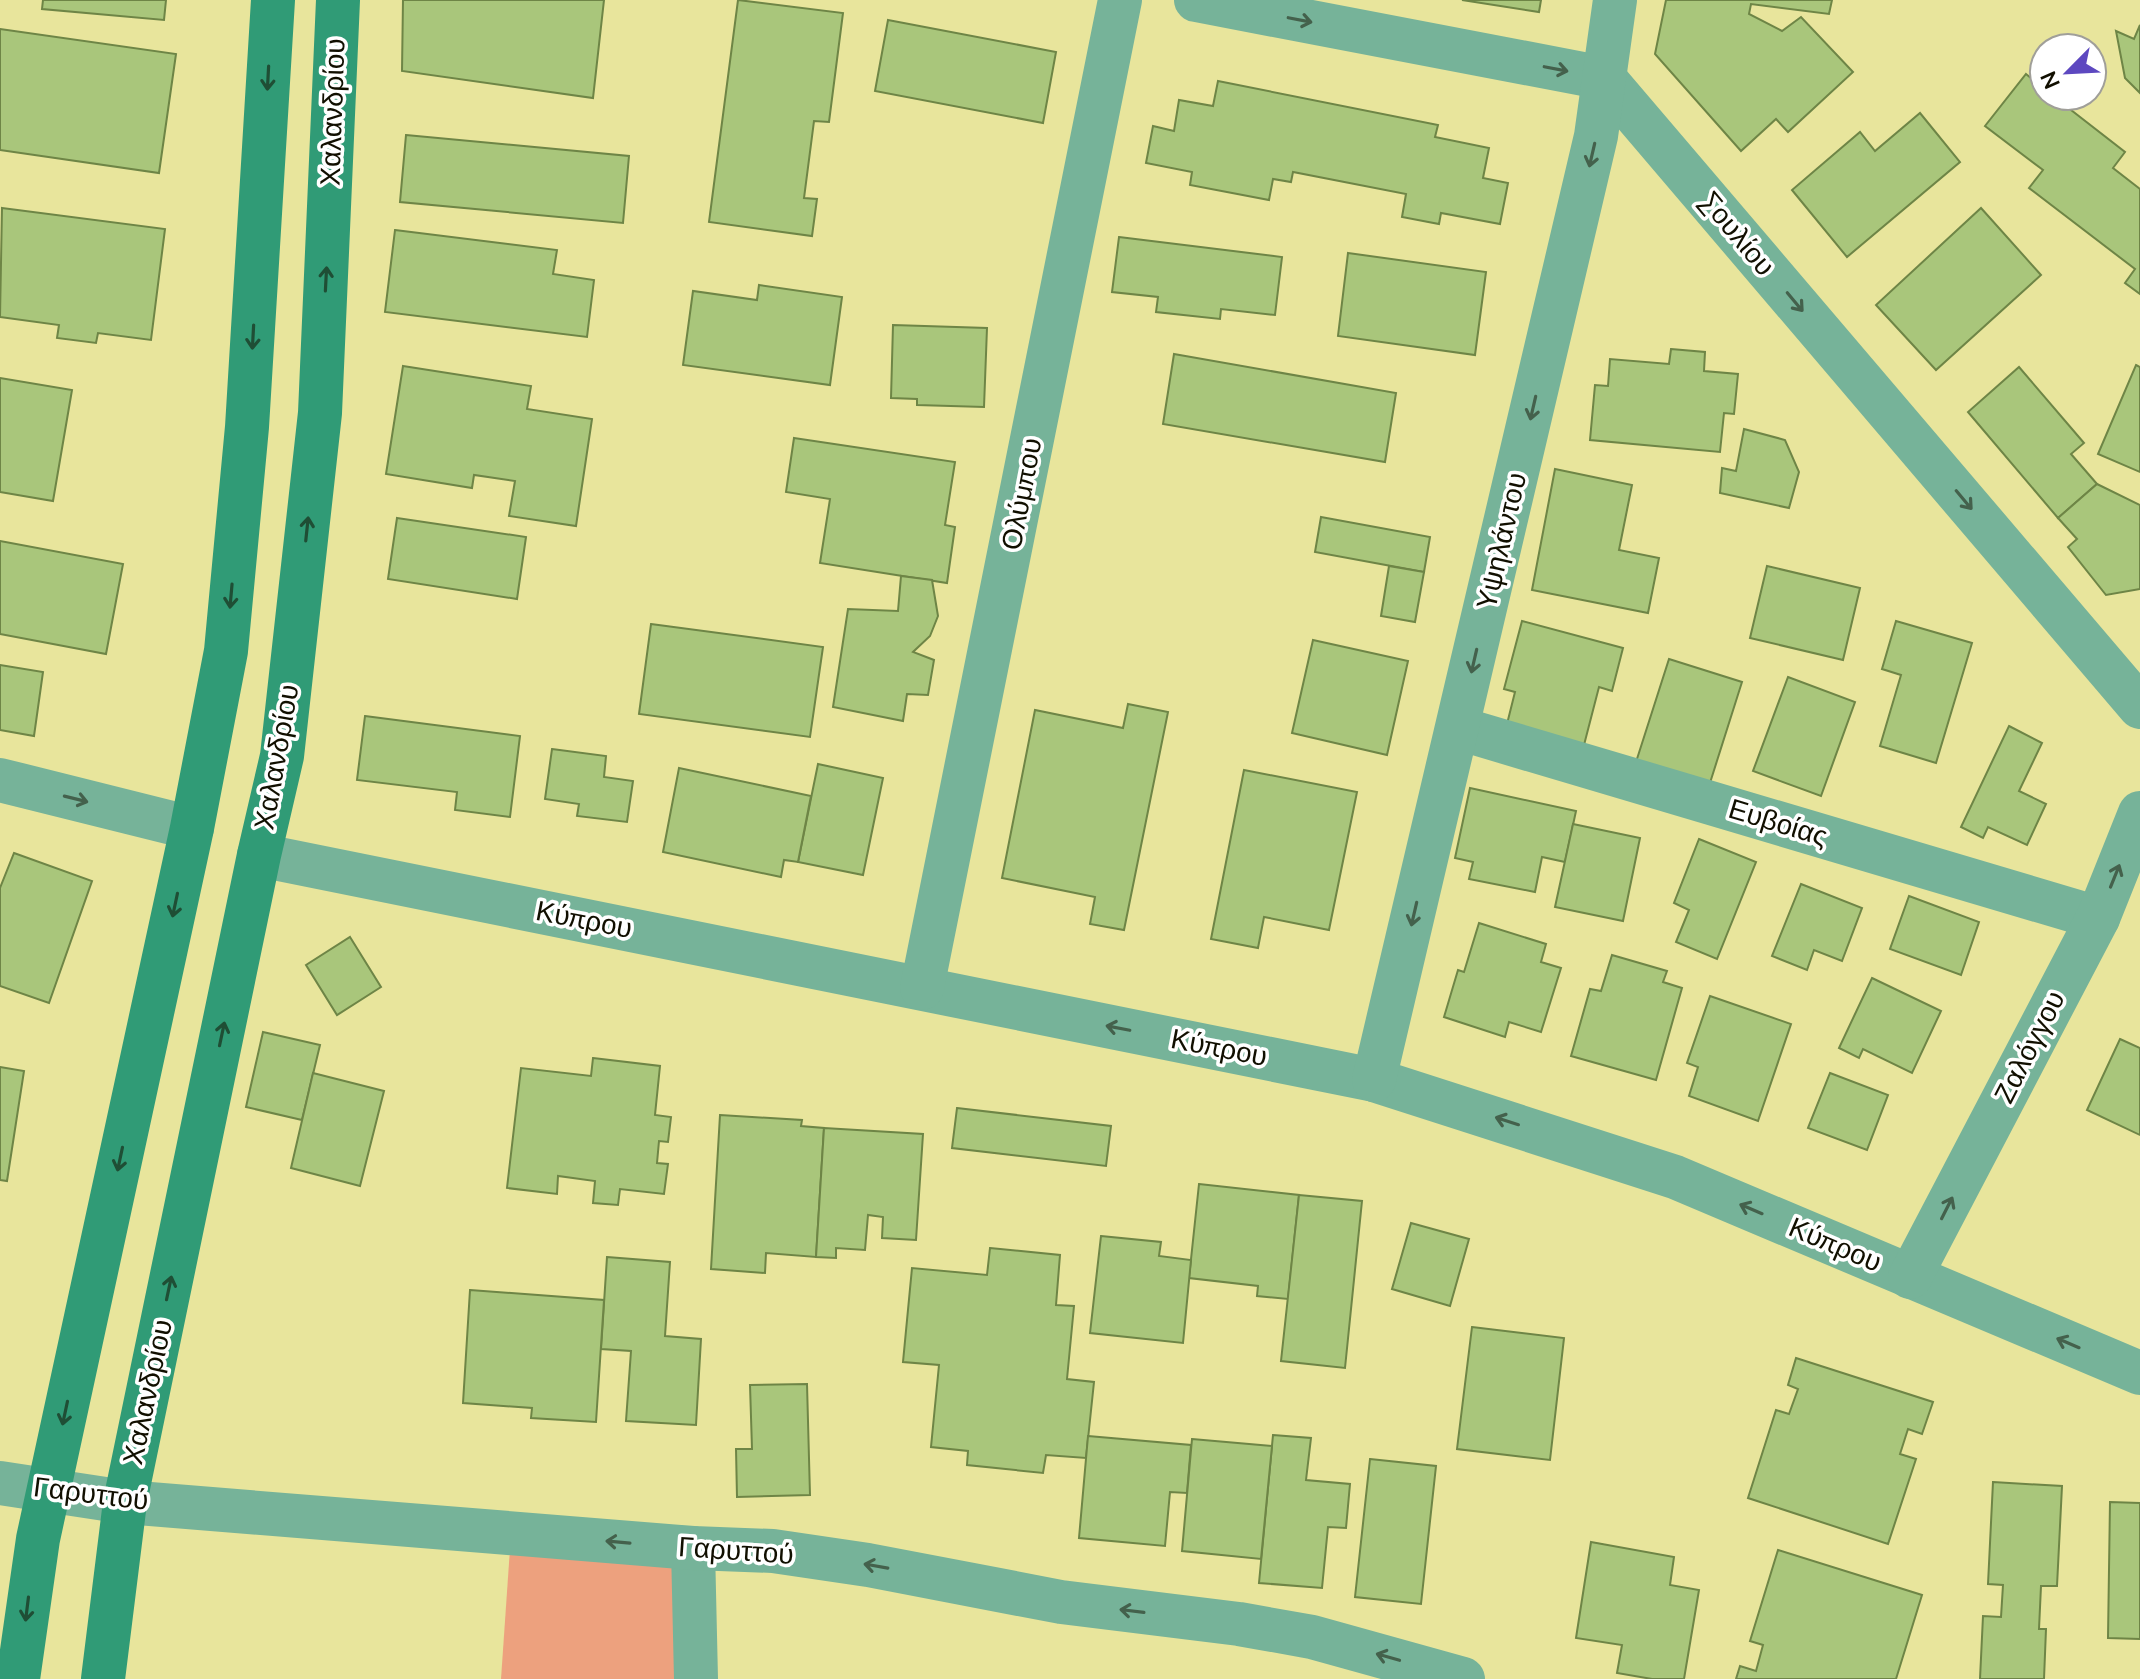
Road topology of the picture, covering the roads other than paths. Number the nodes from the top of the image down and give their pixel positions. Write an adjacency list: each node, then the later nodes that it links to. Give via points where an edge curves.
1 (273, 0): 11 (main road, one-way to 11, via 247,427 226,651)
2 (338, 0): 12 (main road, Χαλανδρίου, one-way to 2, via 282,756 320,413)
3 (1120, 0): 14 (street, Ολύμπου)
4 (1196, 0): 6 (street, one-way to 6)
5 (1615, 0): 6 (street, Υψηλάντου)
6 (1604, 78): 7 (street, Σουλίου, one-way to 7); 8 (street, Υψηλάντου, one-way to 8, via 1596,136)
7 (2140, 707)
8 (1458, 728): 13 (street, Ευβοίας); 15 (street, Υψηλάντου, one-way to 15)
9 (0, 780): 11 (street, one-way to 11)
10 (2140, 813): 13 (street, Ζαλόγγου, one-way to 10)
11 (192, 828): 19 (main road, one-way to 19)
12 (259, 855): 14 (street, Κύπρου); 20 (main road, Χαλανδρίου, one-way to 12)
13 (2098, 918): 16 (street, Ζαλόγγου, one-way to 13)
14 (922, 988): 15 (street, Κύπρου, one-way to 14)
15 (1374, 1080): 16 (street, Κύπρου, one-way to 15, via 1675,1177)
16 (1910, 1277): 17 (street, Κύπρου, one-way to 16)
17 (2140, 1373)
18 (0, 1483): 19 (street, Γαρυττού)
19 (49, 1489): 20 (street, Γαρυττού); 22 (main road, one-way to 22, via 29,1586)
20 (125, 1502): 21 (street, Γαρυττού, one-way to 20); 23 (main road, Χαλανδρίου)
21 (693, 1548): 24 (street); 25 (street, Γαρυττού, one-way to 21, via 1312,1637 1239,1624 1061,1602 773,1551)
22 (18, 1679)
23 (103, 1679)
24 (696, 1679)
25 (1463, 1679)

